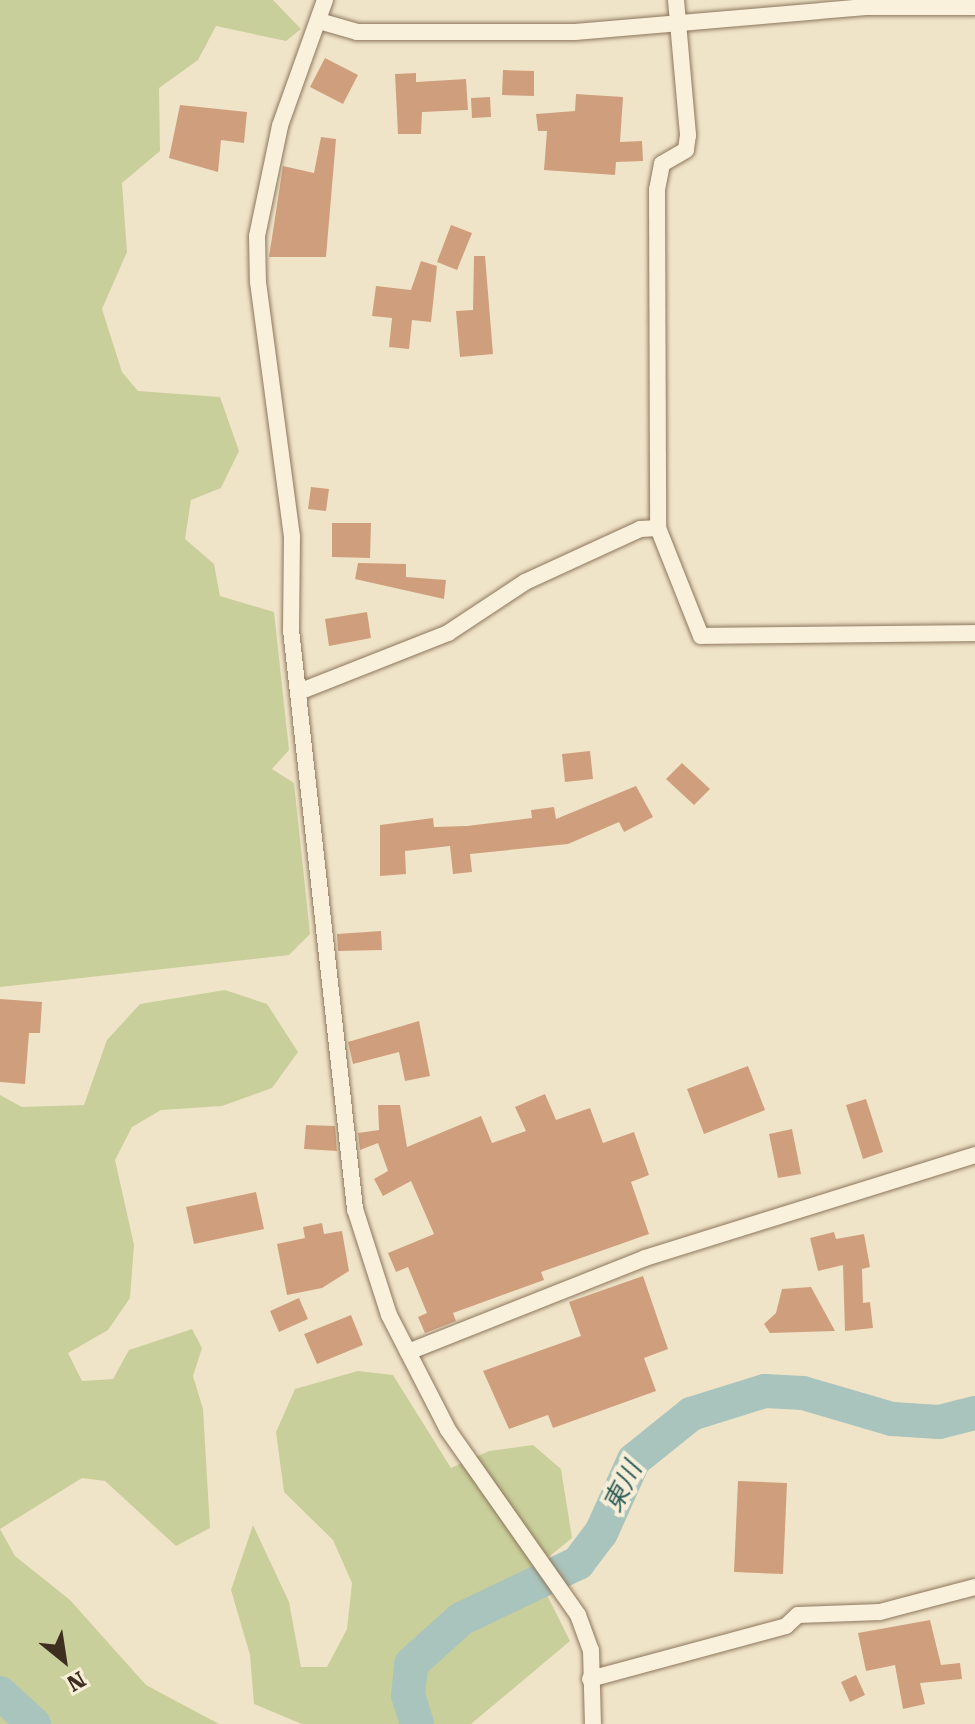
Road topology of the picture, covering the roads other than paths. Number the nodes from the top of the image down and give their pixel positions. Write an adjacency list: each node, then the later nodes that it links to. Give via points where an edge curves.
1 (325, 0): 4 (street)
2 (676, 0): 5 (street)
3 (975, 7): 5 (street)
4 (319, 21): 5 (street, via 357,32 575,32); 8 (street, via 280,126 257,236 292,536 291,630)
5 (675, 21): 6 (street, via 688,135 686,150 662,164 657,190)
6 (658, 528): 7 (street, via 701,636); 8 (street, via 640,529 525,582 448,633)
7 (975, 633)
8 (301, 691): 10 (street, via 355,1209 365,1255)
9 (975, 1155): 10 (street, via 645,1258)
10 (408, 1352): 12 (street, via 448,1430 578,1615 591,1650)
11 (975, 1587): 12 (street, via 880,1612 798,1615 786,1626)
12 (590, 1679): 13 (street)
13 (593, 1724)

